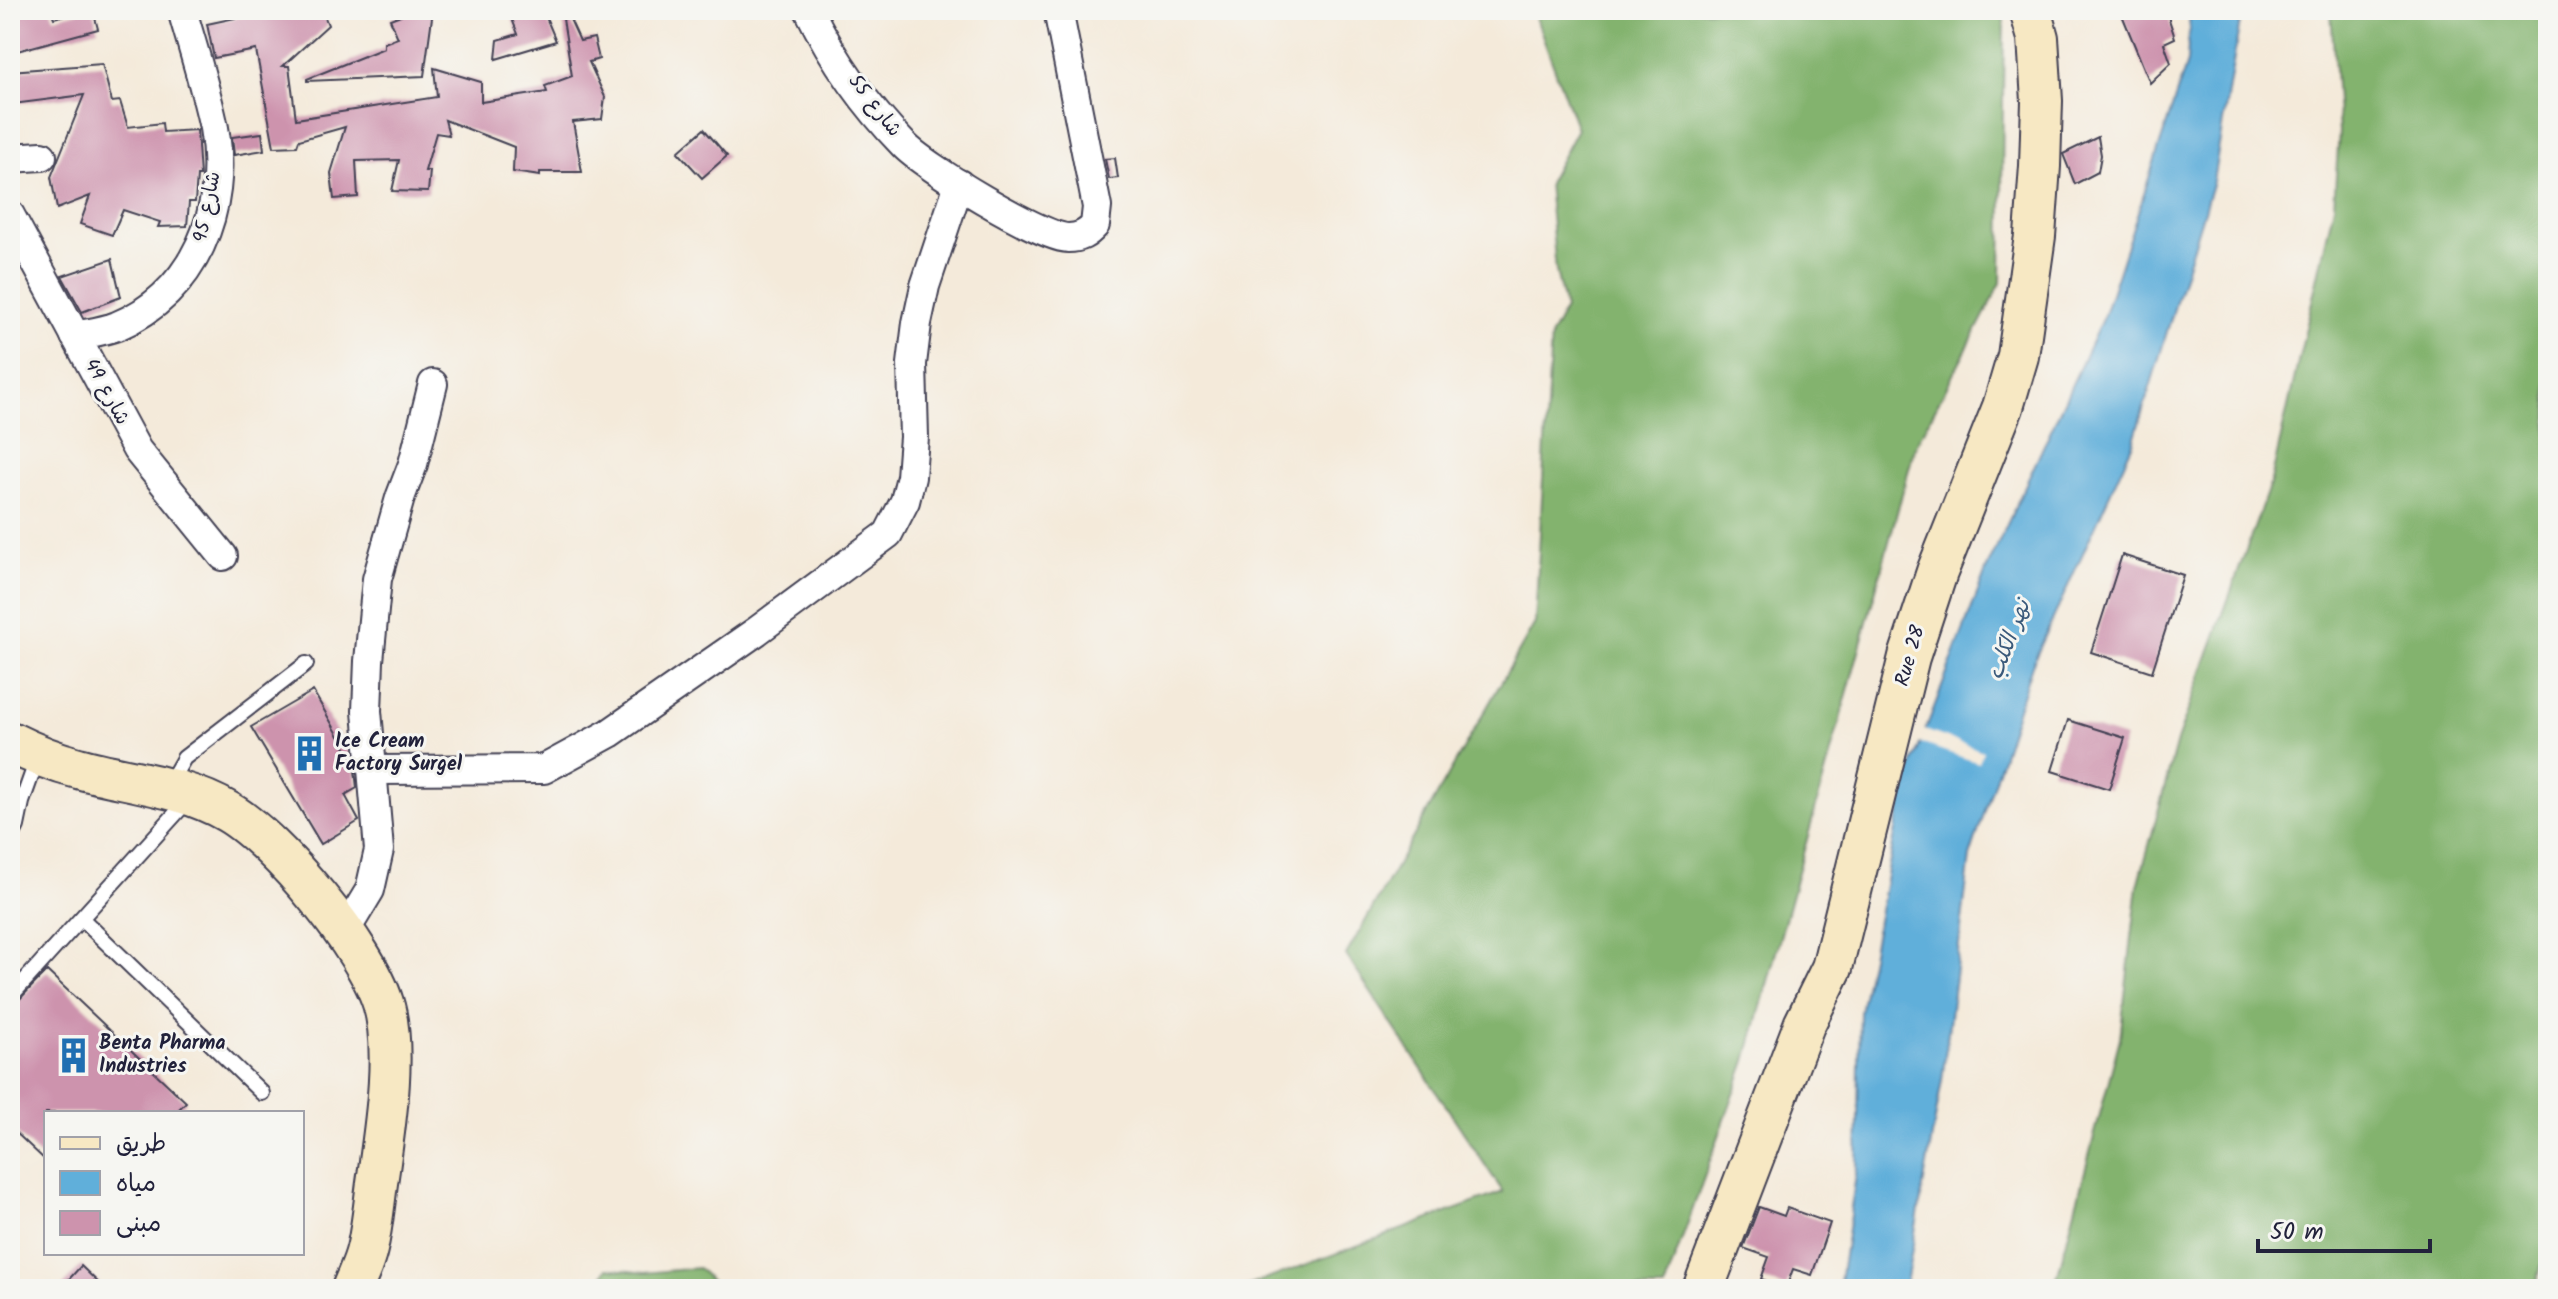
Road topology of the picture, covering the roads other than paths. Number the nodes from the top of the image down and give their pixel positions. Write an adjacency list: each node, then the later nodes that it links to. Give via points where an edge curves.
1 (182, 10): 9 (street, شارع 95, via 214,129 218,173 206,238 189,269 162,299 116,326)
2 (809, 10): 7 (street, شارع 55, via 867,104 907,148)
3 (1058, 10): 7 (street, شارع 55, via 1097,207 1095,225 1081,237 1065,238)
4 (2030, 10): 22 (street, Rue 28, via 2038,38 2040,166 2018,356 1909,657 1832,968 1804,1025)
5 (42, 156): 6 (street)
6 (10, 158)
7 (959, 184): 14 (street, via 917,323 911,477 888,534 610,733 544,769)
8 (10, 215): 9 (street, شارع 49)
9 (75, 336): 11 (street, شارع 49, via 137,450)
10 (433, 384): 14 (street, via 377,579 367,711)
11 (223, 556)
12 (306, 664): 15 (lane, via 184,758)
13 (24, 749): 15 (street); 16 (lane, via 22,802)
14 (373, 770): 18 (street, via 376,869 370,890)
15 (179, 792): 17 (lane); 18 (street, via 228,812 270,844)
16 (10, 840)
17 (82, 919): 19 (lane); 20 (lane)
18 (344, 933): 21 (street, via 383,1004 388,1035 386,1124 367,1251)
19 (10, 997)
20 (262, 1093)
21 (352, 1289)
22 (1703, 1289)

